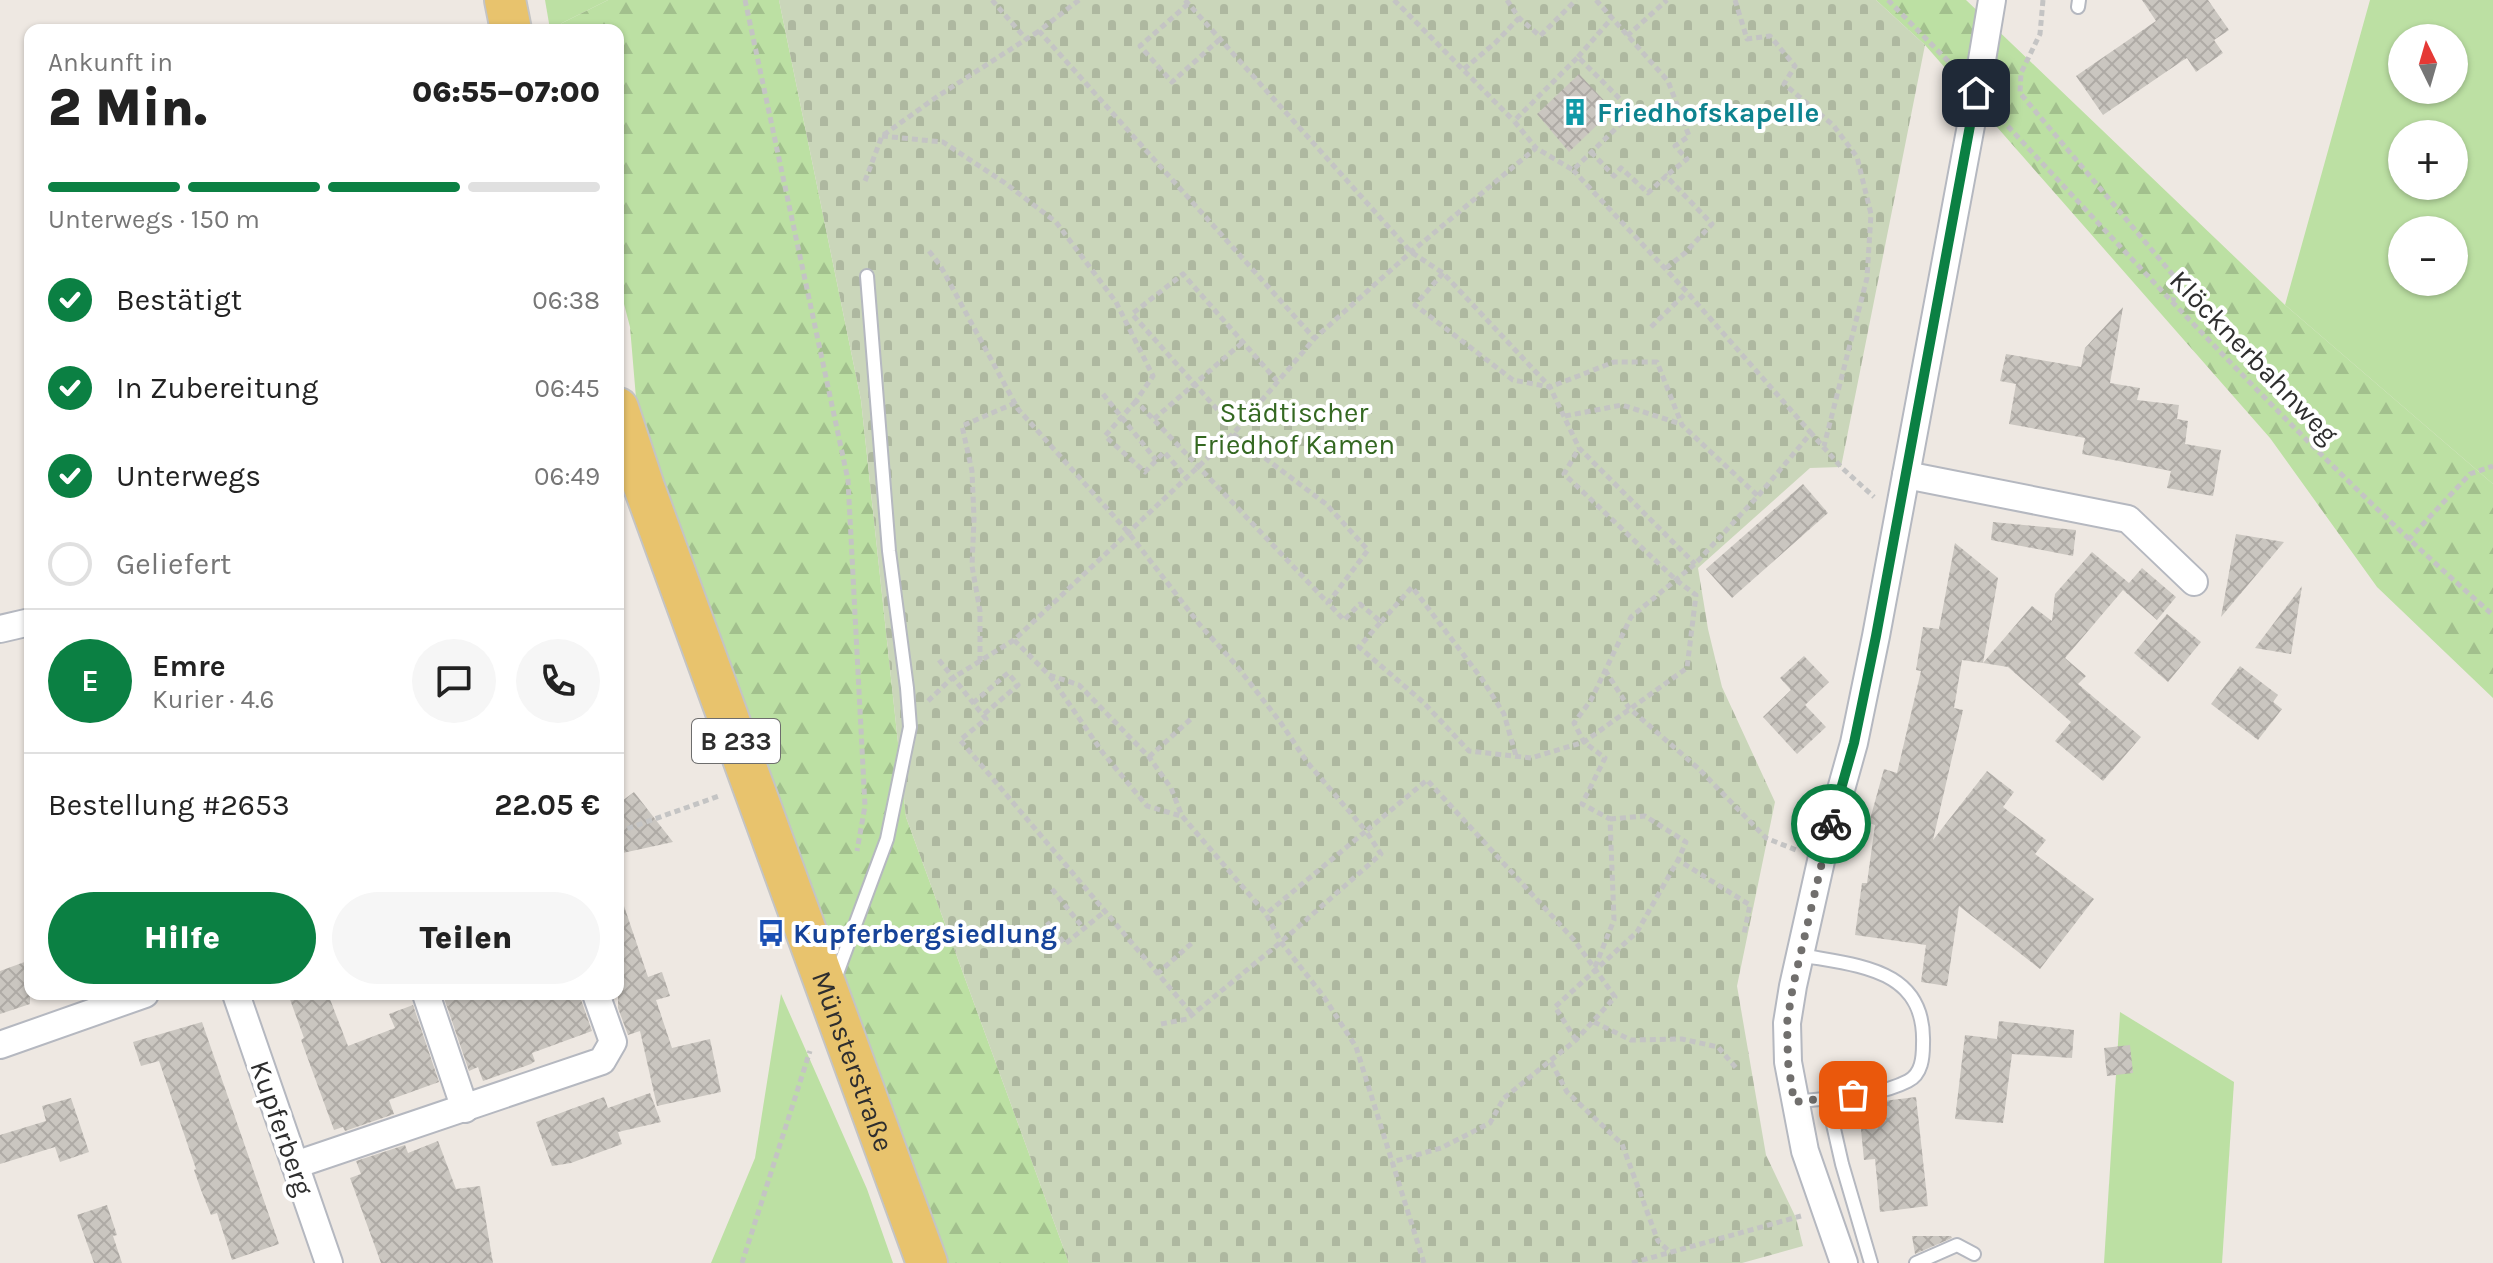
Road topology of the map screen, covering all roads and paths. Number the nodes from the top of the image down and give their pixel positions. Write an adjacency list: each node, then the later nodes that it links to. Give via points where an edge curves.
1 (505, 0): 17 (main road)
2 (745, 0): 95 (path, via 848,480 865,806)
3 (992, 0): 20 (path)
4 (1079, 0): 18 (path)
5 (1394, 0): 24 (path)
6 (1507, 0): 15 (path)
7 (1576, 0): 15 (path, via 1540,36)
8 (1596, 0): 16 (path)
9 (1667, 0): 19 (path)
10 (1735, 0): 56 (path, via 1747,39 1770,36 1795,66 1784,84 1833,125 1857,157 1871,214 1867,278)
11 (1888, 0): 23 (path)
12 (1992, 0): 61 (street, bridge)
13 (2043, 0): 39 (path, via 2040,34 2021,73 2020,93 2178,281)
14 (1187, 2): 21 (path); 21 (path, via 1140,46 1172,82)
15 (1519, 18): 24 (path)
16 (1611, 19): 19 (path); 22 (path)
17 (510, 24)
18 (1039, 31): 20 (path); 41 (path)
19 (1627, 36): 31 (path, via 1668,81 1689,136 1675,146 1687,159)
20 (1026, 39): 27 (path)
21 (1219, 40): 34 (path)
22 (1578, 57): 26 (path); 29 (path, via 1633,112)
23 (1954, 67)
24 (1464, 69): 26 (path)
25 (1998, 116): 39 (path, Klöcknerbahnweg)
26 (1514, 121): 28 (path)
27 (882, 136): 32 (path); 46 (path, via 943,142 1056,222 1116,302 1153,376)
28 (1536, 148): 30 (path); 34 (path)
29 (1591, 152): 30 (path); 31 (path, via 1614,176 1621,168 1648,193)
30 (1573, 170): 35 (path)
31 (1666, 176): 35 (path, via 1712,224)
32 (865, 181)
33 (929, 251): 47 (path)
34 (1411, 252): 36 (path); 41 (path)
35 (1665, 269): 38 (path)
36 (1443, 273): 44 (path); 44 (path, via 1415,305 1513,380)
37 (867, 276): 86 (lane, via 889,551)
38 (1687, 292): 40 (path); 53 (path)
39 (2172, 302): 67 (path, Klöcknerbahnweg)
40 (1651, 327)
41 (1315, 338): 43 (path)
42 (1243, 342): 43 (path); 50 (path, via 1183,274 1132,314); 51 (path)
43 (1277, 381): 54 (path)
44 (1550, 387): 48 (path); 52 (path, via 1614,362 1657,362)
45 (1103, 394): 49 (path)
46 (1136, 401): 49 (path); 51 (path)
47 (1015, 403): 66 (path); 78 (path, via 962,426 972,471)
48 (1565, 416): 52 (path, via 1622,405); 57 (path)
49 (1122, 417): 58 (path); 58 (path, via 1105,436 1145,472)
50 (1224, 417)
51 (1154, 419): 59 (path)
52 (1682, 425): 64 (path)
53 (1811, 433): 56 (path); 64 (path)
54 (1233, 434): 59 (path); 71 (path, via 1326,504 1368,550)
55 (624, 446): 63 (main road, Münsterstraße / B 233)
56 (1823, 447): 65 (path)
57 (1579, 448): 68 (path); 69 (path, via 1564,474)
58 (1156, 460): 62 (path, via 1164,452)
59 (1199, 465): 62 (path); 71 (path)
60 (2493, 466): 67 (path, via 2470,474)
61 (1906, 475): 65 (street); 70 (street, via 2128,519)
62 (1187, 478): 66 (path)
63 (631, 490): 109 (main road, Münsterstraße / B 233)
64 (1758, 496): 68 (path)
65 (1898, 517): 97 (street, via 1854,743)
66 (1128, 532): 76 (path); 94 (path)
67 (2408, 540): 72 (path, Klöcknerbahnweg)
68 (1695, 564): 69 (path)
69 (1676, 580): 79 (path, via 1631,617); 83 (path, via 1696,595 1687,668)
70 (2194, 582)
71 (1328, 603): 73 (path, via 1344,620 1360,604)
72 (2493, 615)
73 (1381, 622): 89 (path, via 1359,647 1423,702 1469,751); 89 (path, via 1412,587 1504,714)
74 (24, 623): 75 (street)
75 (0, 629)
76 (1014, 640): 78 (path); 80 (path)
77 (939, 660): 81 (path)
78 (980, 663): 81 (path)
79 (1605, 670): 83 (path); 87 (path, via 1574,723)
80 (1049, 675): 88 (path, via 1079,685); 91 (path, via 1147,806)
81 (953, 678): 82 (path); 86 (path, via 926,702)
82 (973, 703): 84 (path); 84 (path, via 1008,673 1018,685)
83 (1629, 708): 87 (path); 97 (path, via 1766,838)
84 (983, 715): 99 (path, via 986,719 960,740)
85 (1193, 717): 88 (path)
86 (910, 727): 109 (lane, via 887,839)
87 (1584, 742): 89 (path, via 1531,758); 92 (path, via 1605,758 1582,804)
88 (1149, 757): 91 (path, via 1171,788)
89 (1516, 757)
90 (697, 803): 93 (path)
91 (1182, 816): 100 (path)
92 (1610, 819): 96 (path, via 1645,816 1686,842); 107 (path, via 1614,920)
93 (624, 830)
94 (1366, 831): 100 (path); 104 (path, via 1381,854); 107 (path, via 1427,780)
95 (856, 853)
96 (1678, 860): 103 (path, via 1750,905); 107 (path, via 1637,932)
97 (1821, 861): 106 (street)
98 (1052, 889): 102 (path)
99 (1104, 912): 102 (path); 108 (path)
100 (1266, 914): 104 (path)
101 (1047, 922): 102 (path, via 1065,944)
102 (1084, 929)
103 (1744, 934)
104 (1281, 942): 114 (path); 124 (path, via 1356,1047)
105 (1192, 943): 108 (path)
106 (1800, 955): 121 (lane, via 1899,981 1920,1010 1924,1029 1918,1074 1909,1081); 122 (street, via 1787,1023)
107 (1594, 968): 115 (path, via 1615,997); 117 (path, via 1555,1007)
108 (1157, 974): 114 (path)
109 (830, 994): 130 (path); 131 (main road, Münsterstraße / B 233)
110 (128, 1000): 118 (street)
111 (238, 1000): 125 (street, Kupferberg)
112 (428, 1000): 123 (street)
113 (598, 1000): 123 (street, via 613,1042 602,1061)
114 (1192, 1014): 116 (path)
115 (1594, 1022): 117 (path); 120 (path, via 1631,1040 1682,1039 1718,1047)
116 (1161, 1024)
117 (1576, 1040): 119 (path)
118 (0, 1045)
119 (1551, 1062): 124 (path, via 1504,1098 1490,1123 1441,1148); 127 (path, via 1567,1092 1622,1144 1658,1241)
120 (1738, 1070)
121 (1827, 1098): 122 (lane); 135 (lane)
122 (1794, 1102): 126 (street)
123 (465, 1109): 125 (street)
124 (1392, 1162): 132 (path)
125 (295, 1165): 129 (street, Kupferberg)
126 (1823, 1209): 127 (path); 134 (street)
127 (1671, 1253): 133 (path)
128 (1974, 1254): 136 (lane, via 1957,1245)
129 (329, 1263)
130 (742, 1263)
131 (927, 1263)
132 (1424, 1263)
133 (1632, 1263)
134 (1844, 1263)
135 (1871, 1263)
136 (1916, 1263)

